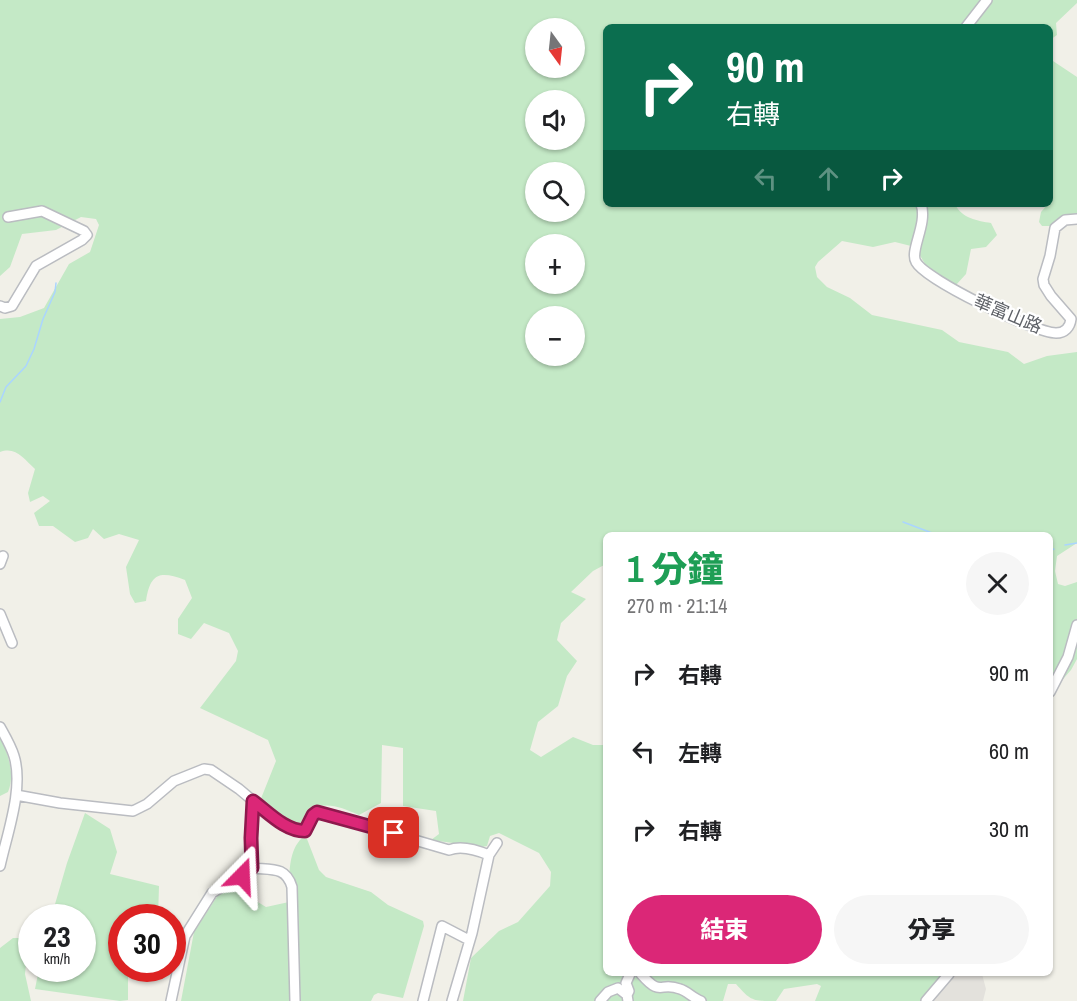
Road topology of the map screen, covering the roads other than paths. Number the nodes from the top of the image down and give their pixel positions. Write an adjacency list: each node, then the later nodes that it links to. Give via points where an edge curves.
1 (987, 0): 2 (street)
2 (968, 24)
3 (922, 207): 5 (street, 華富山路, via 923,224 914,254 919,266 935,279 1006,316 1056,333 1067,330 1071,319 1051,296 1043,279 1055,228 1065,220)
4 (8, 217): 6 (street, via 42,211 87,234 36,266 12,306)
5 (1077, 219)
6 (0, 306)
7 (0, 614): 9 (street)
8 (1077, 625): 10 (street, via 1068,657)
9 (12, 643)
10 (1053, 686)
11 (0, 727): 12 (street, via 14,755)
12 (16, 795): 13 (street, via 133,811 174,781 204,769 217,773); 16 (street)
13 (253, 801): 15 (street, via 297,831 305,831 313,815 322,813 449,850 456,847); 17 (street)
14 (497, 843): 15 (street)
15 (489, 855): 18 (street)
16 (0, 866)
17 (252, 868): 23 (street, via 212,893 185,936); 24 (street, via 283,872 292,887)
18 (469, 940): 25 (street, via 442,927); 26 (street)
19 (629, 976): 22 (street)
20 (643, 976): 28 (street, via 652,986 681,989)
21 (947, 976): 29 (street)
22 (628, 998): 27 (street, via 618,988)
23 (171, 1001)
24 (295, 1001)
25 (423, 1001)
26 (452, 1001)
27 (600, 1001)
28 (701, 1001)
29 (926, 1001)

